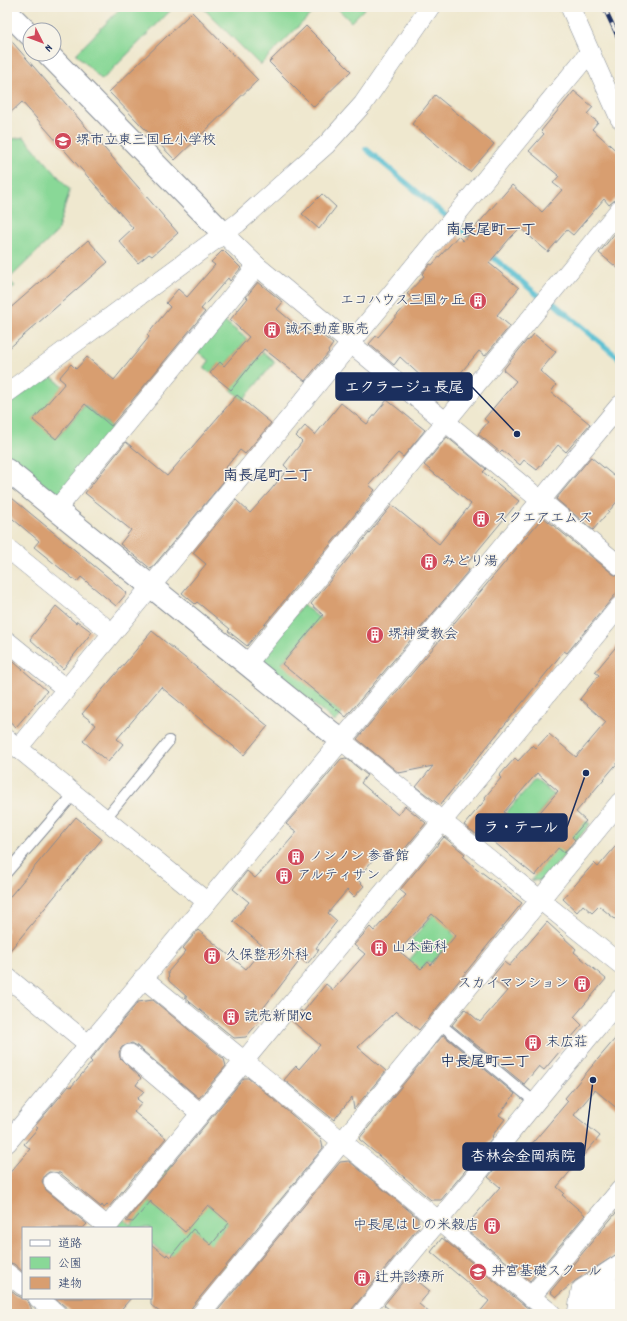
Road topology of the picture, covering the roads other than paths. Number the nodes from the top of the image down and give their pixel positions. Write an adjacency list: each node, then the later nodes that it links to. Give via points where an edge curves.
1 (430, 7): 9 (street, via 363,104 326,145)
2 (570, 7): 5 (street)
3 (7, 12): 4 (street)
4 (22, 27)
5 (590, 52): 7 (street); 11 (street)
6 (56, 62): 9 (street)
7 (620, 119)
8 (620, 209): 14 (street)
9 (224, 234): 10 (street); 12 (street)
10 (257, 266): 11 (street); 17 (street)
11 (351, 344): 14 (street); 20 (street)
12 (7, 393)
13 (620, 405): 16 (street)
14 (445, 422): 16 (street); 24 (street)
15 (7, 470): 17 (street)
16 (541, 500): 19 (street); 27 (street)
17 (56, 510): 20 (street)
18 (7, 548): 22 (street)
19 (620, 566)
20 (151, 586): 22 (street); 24 (street)
21 (620, 606): 32 (street)
22 (112, 633): 25 (street)
23 (7, 641): 25 (street)
24 (247, 664): 27 (street)
25 (66, 689): 28 (street)
26 (169, 741): 31 (lane)
27 (342, 741): 32 (street); 35 (street)
28 (12, 743): 29 (street)
29 (74, 794): 31 (street); 33 (lane)
30 (620, 802): 34 (street)
31 (105, 819): 35 (street)
32 (442, 821): 34 (street); 43 (street)
33 (7, 872)
34 (540, 899): 36 (street); 40 (street)
35 (207, 902): 38 (street)
36 (620, 964)
37 (7, 977): 41 (street)
38 (143, 978): 41 (street); 43 (street)
39 (620, 1000): 44 (street)
40 (439, 1023): 44 (lane); 46 (street)
41 (88, 1044): 47 (street)
42 (130, 1054): 45 (street)
43 (243, 1061): 45 (street); 46 (street)
44 (535, 1102): 50 (street)
45 (200, 1113): 51 (street)
46 (342, 1141): 50 (street); 58 (street)
47 (7, 1142)
48 (53, 1182): 51 (street)
49 (620, 1190): 56 (street)
50 (438, 1220): 56 (street); 59 (street)
51 (107, 1227)
52 (620, 1264): 61 (street, via 581,1290)
53 (7, 1273): 54 (street)
54 (22, 1285)
55 (620, 1288): 62 (street)
56 (531, 1297): 60 (street)
57 (620, 1310): 63 (street)
58 (201, 1314)
59 (362, 1314)
60 (552, 1314)
61 (577, 1314)
62 (580, 1314)
63 (613, 1314)

